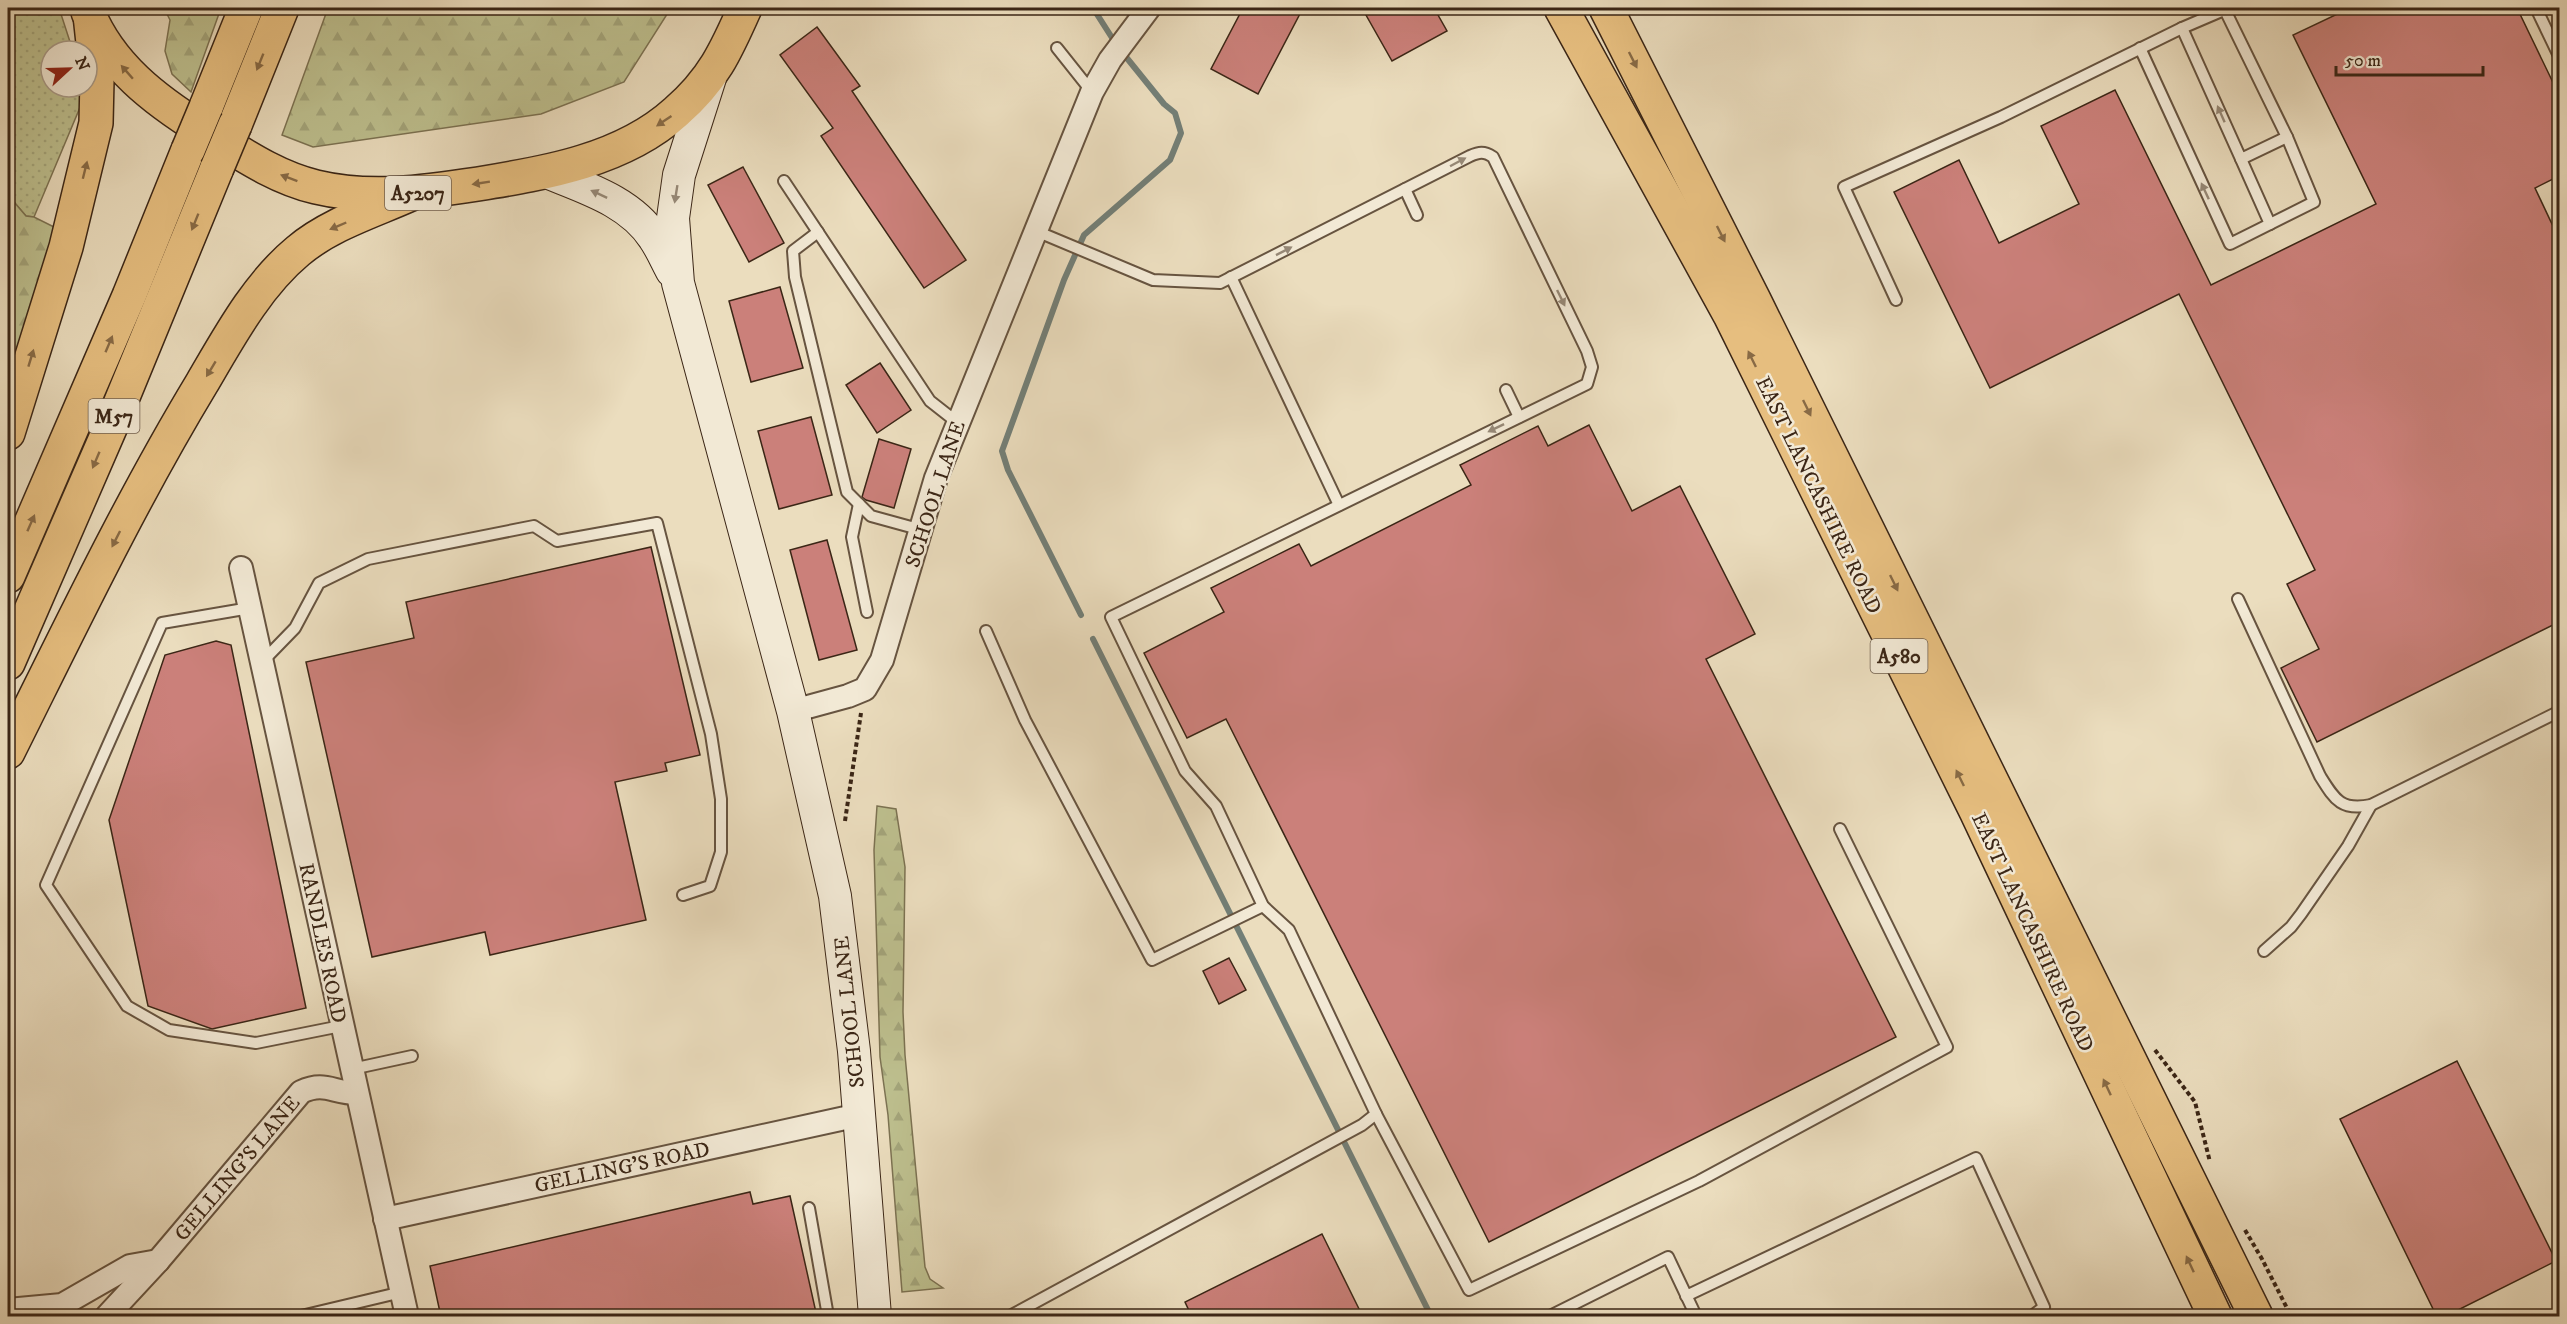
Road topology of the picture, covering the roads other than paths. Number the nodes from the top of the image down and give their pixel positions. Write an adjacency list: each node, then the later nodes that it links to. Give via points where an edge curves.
1 (246, 8): 37 (highway, M57, one-way to 1, bridge, via 129,296)
2 (282, 8): 42 (highway, M57, one-way to 42, bridge, via 111,426)
3 (745, 8): 14 (highway, A5207)
4 (1149, 8): 15 (street, SCHOOL LANE, via 1110,60)
5 (1561, 8): 74 (highway, EAST LANCASHIRE ROAD / A580, one-way to 5, via 1976,811 1735,326)
6 (2536, 8): 13 (lane)
7 (2224, 9): 10 (lane); 16 (lane)
8 (88, 11): 21 (highway, A5207, one-way to 8, via 334,191 261,166 153,98 120,63); 32 (highway, one-way to 8, via 66,247 96,123 98,80)
9 (1615, 14): 75 (highway, EAST LANCASHIRE ROAD / A580, one-way to 75)
10 (2182, 28): 12 (lane); 17 (lane, one-way to 10)
11 (1057, 48): 15 (lane)
12 (2140, 48): 23 (lane, one-way to 12, via 2230,244); 28 (lane, via 2001,117 1844,187)
13 (2559, 58)
14 (710, 78): 18 (highway, A5207, one-way to 18, via 675,113 639,138); 27 (main road, SCHOOL LANE, one-way to 27, via 679,176 672,218)
15 (1092, 92): 24 (street, SCHOOL LANE)
16 (2287, 137): 17 (lane); 23 (lane, via 2314,202)
17 (2241, 159): 23 (lane)
18 (549, 173): 21 (highway, A5207, one-way to 21); 27 (main road, SCHOOL LANE, one-way to 18, via 654,237 634,216 604,196)
19 (784, 181): 25 (lane)
20 (1405, 189): 22 (lane); 26 (lane, one-way to 20); 30 (lane, one-way to 30, via 1479,152 1492,157 1592,368 1587,384)
21 (411, 194): 46 (highway, one-way to 46, via 326,231 298,250 273,275 230,337 154,463)
22 (1417, 214)
23 (2270, 224)
24 (1036, 231): 26 (lane, via 1153,279 1220,283); 31 (street, SCHOOL LANE)
25 (818, 232): 31 (lane, via 930,401); 33 (lane, via 793,251 795,277 847,492)
26 (1231, 277): 34 (lane)
27 (678, 283): 44 (main road, SCHOOL LANE)
28 (1896, 300)
29 (1506, 390): 30 (lane)
30 (1519, 417): 34 (lane, one-way to 34)
31 (958, 423): 35 (street, SCHOOL LANE, via 936,478)
32 (8, 433)
33 (859, 504): 35 (lane, via 871,516); 40 (lane, via 852,537)
34 (1339, 505): 50 (lane, via 1112,617 1185,771 1216,806)
35 (922, 530): 44 (street, SCHOOL LANE, via 882,660 865,688)
36 (241, 568): 39 (street, RANDLES ROAD)
37 (8, 576)
38 (2238, 599): 47 (lane, via 2335,801 2356,808)
39 (250, 608): 43 (street, RANDLES ROAD); 52 (lane, via 162,623 46,885 127,1005 169,1030 256,1043)
40 (867, 612)
41 (986, 631): 50 (lane, via 1025,720 1152,960)
42 (8, 663)
43 (262, 663): 49 (lane, via 295,628 319,583 368,559 534,526 557,541 657,523 711,734 721,799 721,852 710,886); 52 (street, RANDLES ROAD)
44 (793, 711): 57 (main road, SCHOOL LANE, via 835,896)
45 (2559, 711): 47 (lane)
46 (8, 753)
47 (2371, 805): 51 (lane, via 2301,914)
48 (1840, 829): 56 (lane, via 1947,1047 1699,1181 1469,1290)
49 (683, 895)
50 (1263, 906): 56 (lane, via 1289,930)
51 (2264, 951)
52 (341, 1026): 54 (street, RANDLES ROAD)
53 (412, 1056): 54 (lane)
54 (351, 1070): 55 (street, RANDLES ROAD)
55 (356, 1093): 59 (street, RANDLES ROAD); 60 (street, GELLING'S LANE, via 342,1093 328,1086 313,1086 301,1092)
56 (1376, 1114): 70 (lane)
57 (859, 1115): 59 (street, GELLING'S ROAD); 69 (main road, SCHOOL LANE)
58 (809, 1208): 68 (lane)
59 (385, 1219): 61 (street, RANDLES ROAD)
60 (158, 1261): 64 (street, GELLING'S LANE, via 130,1266); 65 (street, GELLING'S LANE)
61 (402, 1292): 66 (lane); 67 (street, RANDLES ROAD)
62 (1686, 1296): 71 (lane, via 1668,1257); 72 (lane); 73 (lane, via 1976,1158 2044,1307)
63 (8, 1310): 64 (street, GELLING'S LANE)
64 (67, 1311)
65 (107, 1317)
66 (301, 1317)
67 (407, 1317)
68 (828, 1317)
69 (874, 1317)
70 (1010, 1317)
71 (1550, 1317)
72 (1696, 1317)
73 (2032, 1317)
74 (2215, 1317)
75 (2256, 1317)

